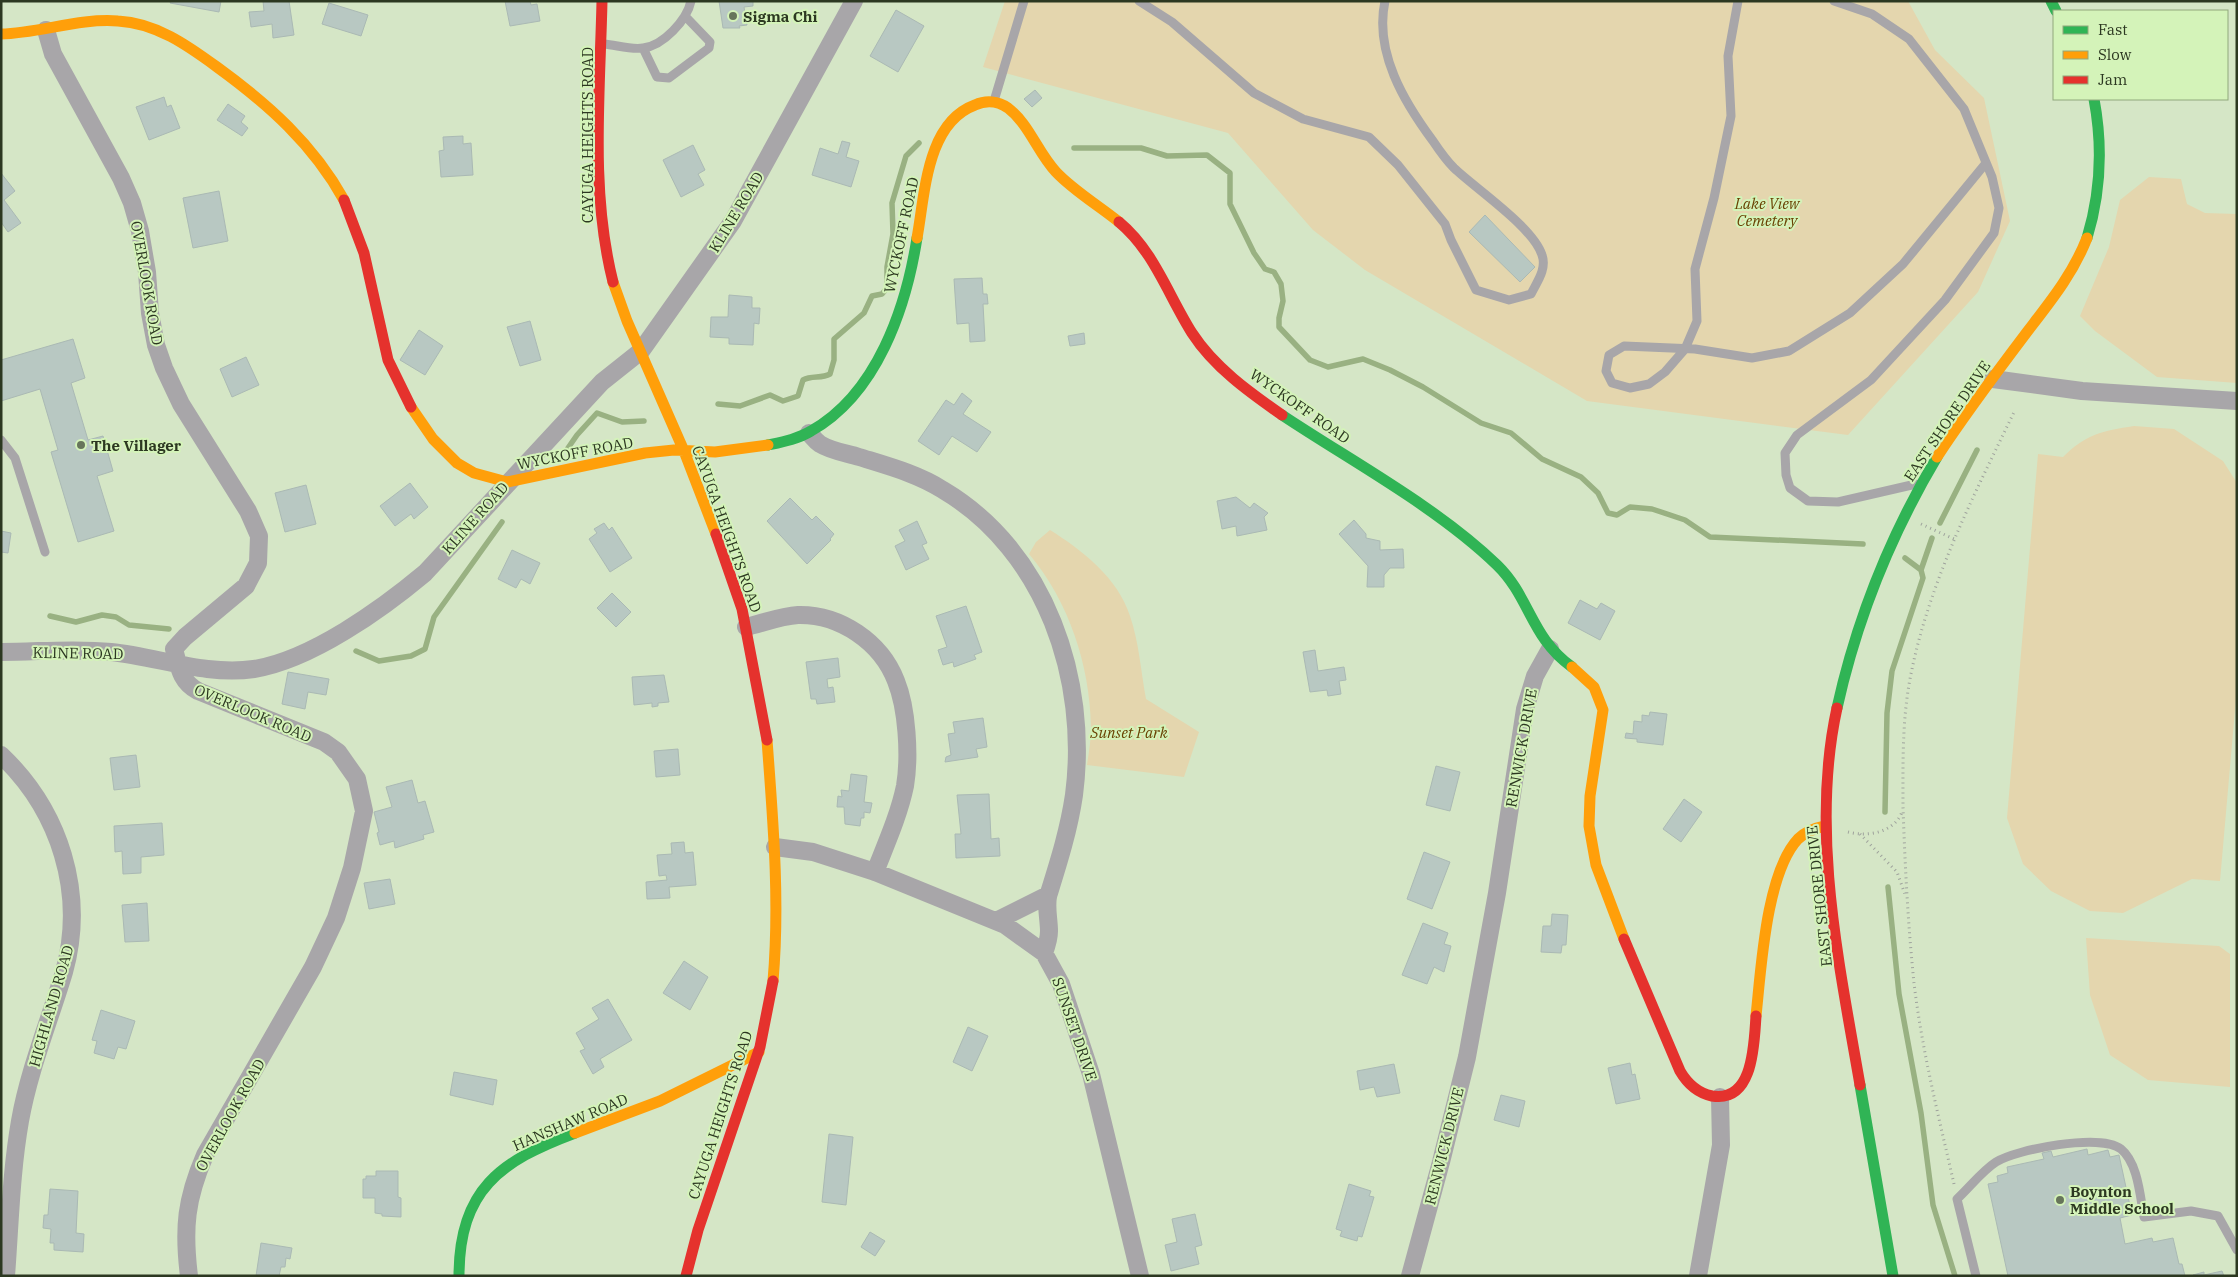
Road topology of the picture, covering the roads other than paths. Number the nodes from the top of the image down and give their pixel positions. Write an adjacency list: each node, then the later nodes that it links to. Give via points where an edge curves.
1 (602, 1): 12 (street, CAYUGA HEIGHTS ROAD)
2 (691, 1): 9 (lane)
3 (854, 1): 18 (street, KLINE ROAD, via 733,221)
4 (1024, 1): 15 (lane)
5 (1139, 1): 6 (lane, via 1172,22 1254,93 1303,119 1369,137 1398,165 1445,224 1476,290 1509,300 1531,294 1544,267 1542,254 1525,229 1452,166 1419,122 1390,65 1384,30)
6 (1384, 1)
7 (1738, 1): 17 (lane, via 1728,56 1730,116 1714,198 1695,270 1697,321)
8 (1834, 1): 16 (lane, via 1872,14 1909,39 1964,109)
9 (685, 16): 13 (lane, via 660,42); 13 (lane, via 710,42 709,48 669,78 662,79 657,77)
10 (46, 30): 11 (street, WYCKOFF ROAD); 24 (street, WYCKOFF ROAD, via 109,21 155,28 235,80 304,140 331,176 358,230 367,258 387,357 412,408 428,432 457,464); 30 (street, OVERLOOK ROAD, via 53,54 132,203 147,272 156,345 164,368 181,404 248,511 259,536 258,563 246,586 174,649)
11 (1, 34)
12 (601, 43): 13 (lane); 18 (street, CAYUGA HEIGHTS ROAD, via 600,217 615,288)
13 (643, 48)
14 (2094, 100): 19 (street, EAST SHORE DRIVE, via 2101,164 2097,201 2087,235 2077,260 2054,298)
15 (994, 101): 21 (street, WYCKOFF ROAD, via 966,108 946,128 933,160 914,260 896,321 858,388 835,414); 28 (street, WYCKOFF ROAD, via 1017,116 1056,172 1138,240 1188,328 1216,363 1261,400 1475,545 1519,591 1539,634)
16 (1986, 163): 17 (lane, via 1903,264 1850,313 1789,352 1752,358); 25 (lane, via 1999,208 1994,233 1946,300 1871,380 1797,435 1785,453 1790,488 1808,501 1838,502)
17 (1685, 349): 17 (lane, via 1624,346 1608,355 1606,371 1612,383 1630,388 1649,384 1665,372)
18 (641, 351): 23 (street, CAYUGA HEIGHTS ROAD); 24 (street, KLINE ROAD, via 602,382 540,452)
19 (1993, 379): 20 (street, via 2082,391); 25 (street, EAST SHORE DRIVE)
20 (2237, 401)
21 (809, 433): 23 (street, WYCKOFF ROAD, via 780,443 707,452); 35 (street, via 824,447 916,476 965,503 990,524 1016,555 1044,603 1055,627 1068,673 1076,754 1070,817)
22 (1, 440): 26 (lane, via 15,458)
23 (684, 451): 24 (street, WYCKOFF ROAD, via 659,451); 27 (street, CAYUGA HEIGHTS ROAD, via 721,546)
24 (507, 482): 30 (street, KLINE ROAD, via 425,572 395,598 332,637 289,659 256,669 227,671)
25 (1921, 484): 32 (street, EAST SHORE DRIVE, via 1891,540 1866,602 1844,674 1827,774)
26 (45, 552)
27 (746, 627): 33 (street, CAYUGA HEIGHTS ROAD, via 767,738); 34 (street, via 797,615 827,618 855,630 886,662 896,679 902,699 907,769 894,822)
28 (1550, 649): 39 (street, via 1586,675 1600,697 1602,722 1588,804 1595,864 1651,1008 1684,1078 1705,1094); 46 (street, RENWICK DRIVE, via 1535,676 1525,709 1497,893 1467,1056)
29 (1, 652): 30 (street, KLINE ROAD, via 109,652)
30 (178, 665): 42 (street, OVERLOOK ROAD, via 187,685 198,692 324,742 338,752 357,779 364,811 352,868 313,967 197,1174 185,1241)
31 (1, 755): 41 (street, HIGHLAND ROAD, via 25,780 50,817 65,860 72,904 71,934 64,972 33,1067 20,1121)
32 (1825, 826): 39 (street, via 1810,829 1800,836 1787,855 1767,927 1749,1068 1735,1091); 48 (street, EAST SHORE DRIVE, via 1829,881 1846,1000)
33 (775, 847): 34 (street, SUNSET DRIVE, via 813,852); 38 (street, CAYUGA HEIGHTS ROAD, via 773,984)
34 (875, 872): 36 (street, SUNSET DRIVE)
35 (1048, 895): 36 (street); 37 (street, via 1049,935)
36 (996, 921): 37 (street, SUNSET DRIVE)
37 (1044, 953): 45 (street, SUNSET DRIVE, via 1062,984 1081,1040)
38 (759, 1052): 43 (street, HANSHAW ROAD, via 660,1101 541,1148 497,1175 478,1195 466,1218); 44 (street, CAYUGA HEIGHTS ROAD, via 698,1230)
39 (1720, 1097): 47 (street, via 1721,1145)
40 (2237, 1250): 49 (lane, via 2218,1216 2191,1211 2144,1216 2132,1164 2121,1149 2102,1143 2050,1146 2010,1154 1994,1163 1957,1199)
41 (6, 1276)
42 (189, 1276)
43 (459, 1276)
44 (686, 1276)
45 (1140, 1276)
46 (1410, 1276)
47 (1698, 1276)
48 (1893, 1276)
49 (1976, 1276)

